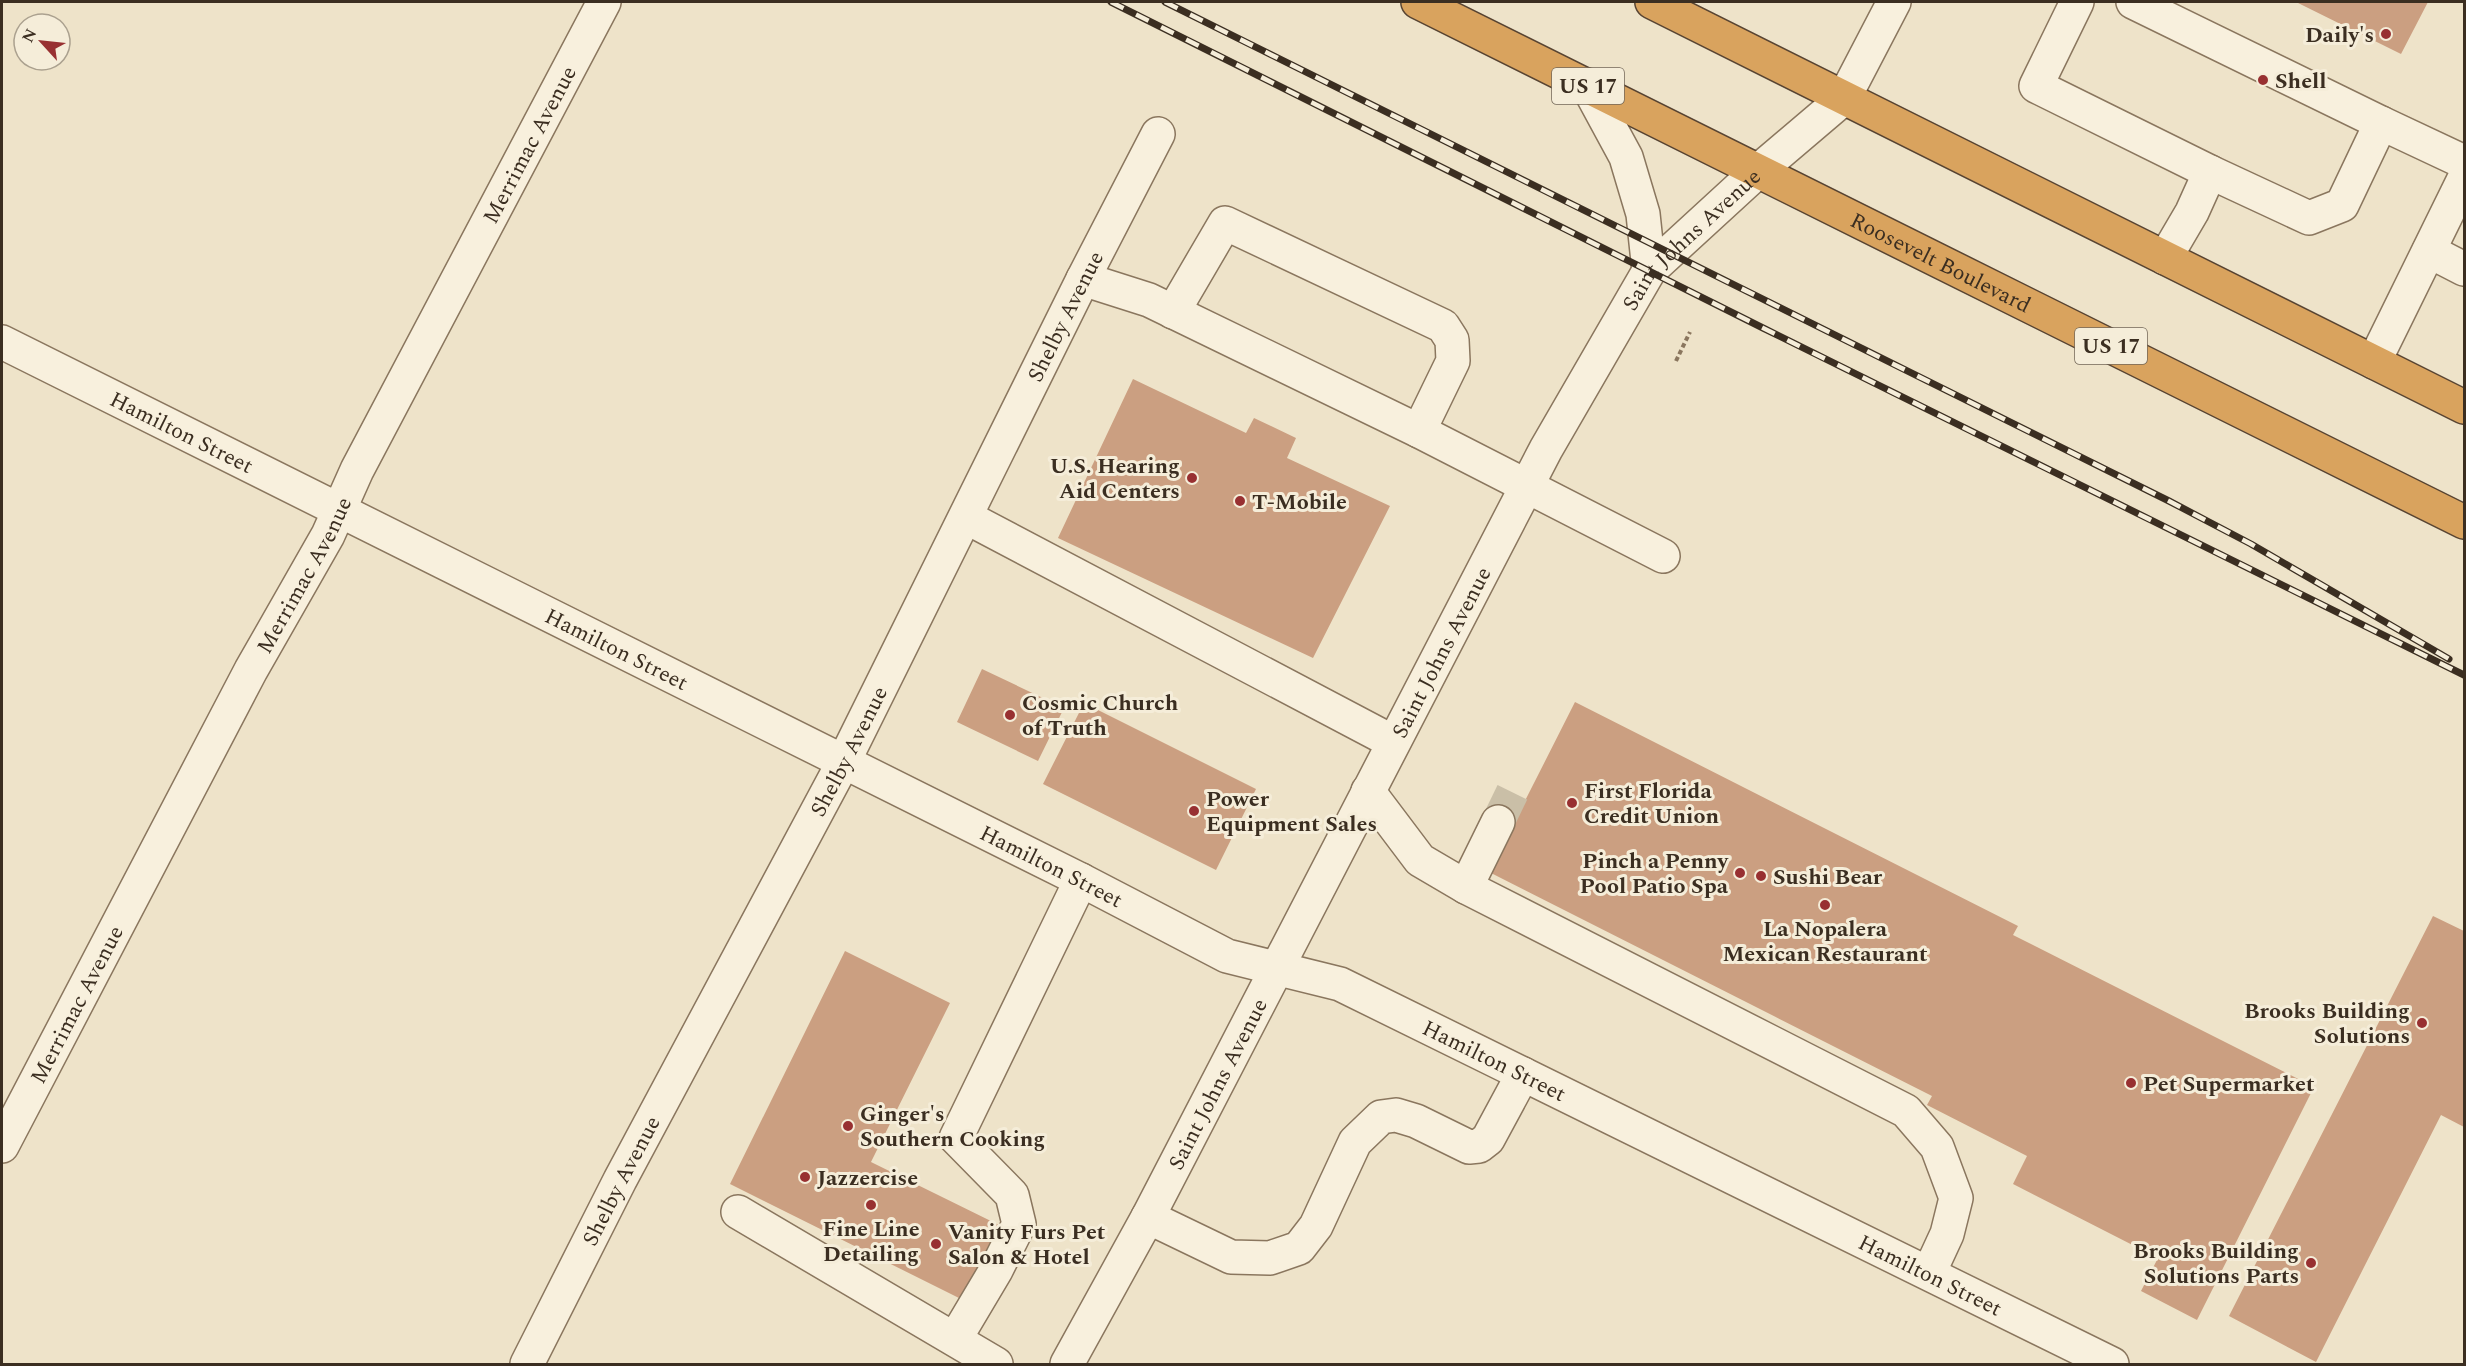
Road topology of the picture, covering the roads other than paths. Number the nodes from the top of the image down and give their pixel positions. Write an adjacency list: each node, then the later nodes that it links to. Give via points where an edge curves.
1 (604, 2): 26 (street, Merrimac Avenue)
2 (1418, 2): 7 (highway, Roosevelt Boulevard / US 17)
3 (1652, 2): 8 (highway)
4 (1894, 2): 8 (street, Saint Johns Avenue)
5 (2077, 2): 13 (street, via 2036,86)
6 (2133, 2): 9 (street)
7 (1587, 85): 12 (highway, Roosevelt Boulevard / US 17); 18 (street, via 1626,157 1643,214)
8 (1844, 98): 12 (street, Saint Johns Avenue); 16 (highway)
9 (2381, 123): 11 (street); 13 (street, via 2342,205 2308,218)
10 (1158, 134): 19 (street, Shelby Avenue)
11 (2464, 162)
12 (1758, 171): 18 (street, Saint Johns Avenue); 28 (highway, Roosevelt Boulevard / US 17)
13 (2211, 172): 16 (street)
14 (2464, 179): 15 (street)
15 (2429, 251): 17 (street); 22 (street)
16 (2165, 258): 22 (highway)
17 (2464, 268)
18 (1650, 271): 25 (street, Saint Johns Avenue)
19 (1083, 279): 20 (street, via 1149,300); 27 (street, Shelby Avenue)
20 (1173, 312): 24 (street); 24 (street, via 1225,223 1443,326 1452,340 1453,361)
21 (2, 342): 26 (street, Hamilton Street)
22 (2374, 362): 23 (highway)
23 (2464, 407)
24 (1419, 431): 25 (street)
25 (1526, 487): 29 (street); 30 (street, Saint Johns Avenue)
26 (339, 510): 31 (street, Hamilton Street); 38 (street, Merrimac Avenue, via 178,807)
27 (966, 517): 30 (street); 31 (street, Shelby Avenue)
28 (2464, 522)
29 (1663, 556)
30 (1394, 742): 32 (street, Saint Johns Avenue)
31 (843, 763): 34 (street, Hamilton Street); 43 (street, Shelby Avenue, via 620,1180)
32 (1368, 791): 35 (street, via 1420,860); 36 (street, Saint Johns Avenue)
33 (1498, 822): 35 (street)
34 (1081, 880): 36 (street, Hamilton Street, via 1227,956); 42 (street, via 957,1138 1012,1195 1019,1224)
35 (1466, 886): 41 (street, via 1905,1111 1937,1147 1956,1198 1947,1234)
36 (1277, 968): 37 (street, Hamilton Street, via 1340,984); 40 (street, Saint Johns Avenue)
37 (1523, 1074): 40 (street, via 1488,1140 1479,1146 1469,1147 1396,1115 1381,1117 1355,1142 1316,1226 1299,1248 1270,1258 1231,1257); 41 (street, Hamilton Street)
38 (2, 1146)
39 (738, 1212): 42 (street)
40 (1148, 1217): 45 (street, Saint Johns Avenue)
41 (1929, 1273): 46 (street, Hamilton Street)
42 (955, 1339): 44 (street)
43 (526, 1365)
44 (996, 1365)
45 (1067, 1365)
46 (2112, 1365)

